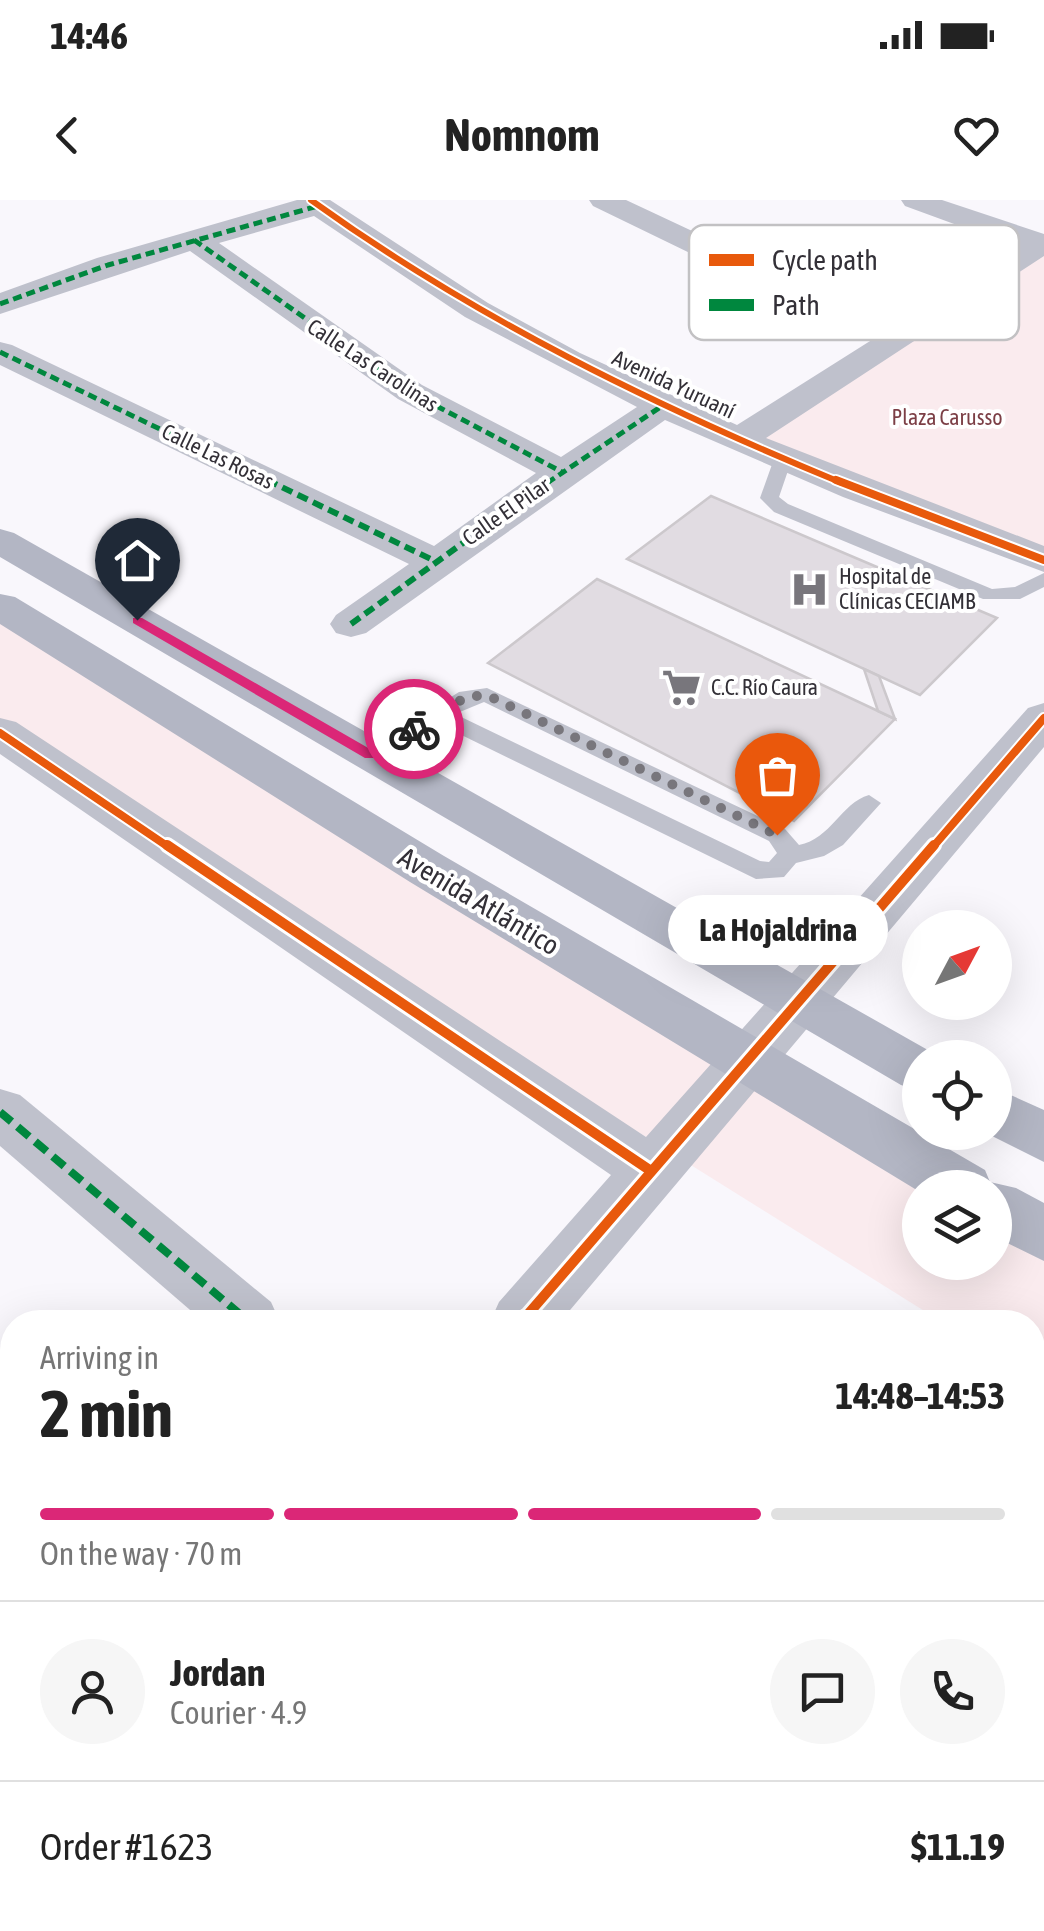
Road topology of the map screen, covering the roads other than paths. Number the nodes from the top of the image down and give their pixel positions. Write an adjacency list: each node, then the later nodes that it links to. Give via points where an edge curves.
1 (603, 200): 7 (street)
2 (915, 200): 5 (street)
3 (372, 203): 4 (street)
4 (320, 207): 6 (street); 13 (street, Avenida Yuruaní, via 489,316)
5 (986, 225)
6 (194, 240): 10 (street); 16 (street, Calle Las Carolinas, via 410,392)
7 (689, 242)
8 (1042, 245): 9 (street)
9 (1019, 259)
10 (0, 304)
11 (891, 340): 14 (street)
12 (0, 352): 19 (street, Calle Las Rosas)
13 (665, 404): 14 (street, Avenida Yuruaní); 16 (street, Calle El Pilar)
14 (742, 438): 15 (street, Avenida Yuruaní)
15 (784, 456): 18 (street, Avenida Yuruaní); 20 (lane, via 769,498 781,508 990,594 1020,594)
16 (562, 472): 19 (street, Calle El Pilar)
17 (0, 541): 26 (main road)
18 (1044, 560)
19 (435, 561): 22 (street, Calle El Pilar)
20 (1044, 580)
21 (0, 606): 31 (main road, Avenida Atlántico)
22 (351, 624)
23 (439, 714): 26 (lane); 28 (lane, via 756,870 775,871); 28 (lane, via 466,697 487,695 777,835)
24 (1044, 718): 29 (street)
25 (0, 733): 36 (street)
26 (370, 755): 29 (main road)
27 (869, 803): 28 (lane, via 825,848)
28 (790, 855)
29 (798, 1002): 30 (main road); 31 (street)
30 (902, 1059)
31 (746, 1062): 35 (main road, Avenida Atlántico); 36 (street)
32 (0, 1112): 39 (street)
33 (1012, 1120): 34 (main road)
34 (1044, 1138)
35 (933, 1170)
36 (651, 1172): 40 (street)
37 (1012, 1216): 38 (main road)
38 (1044, 1234)
39 (234, 1310)
40 (531, 1310)

